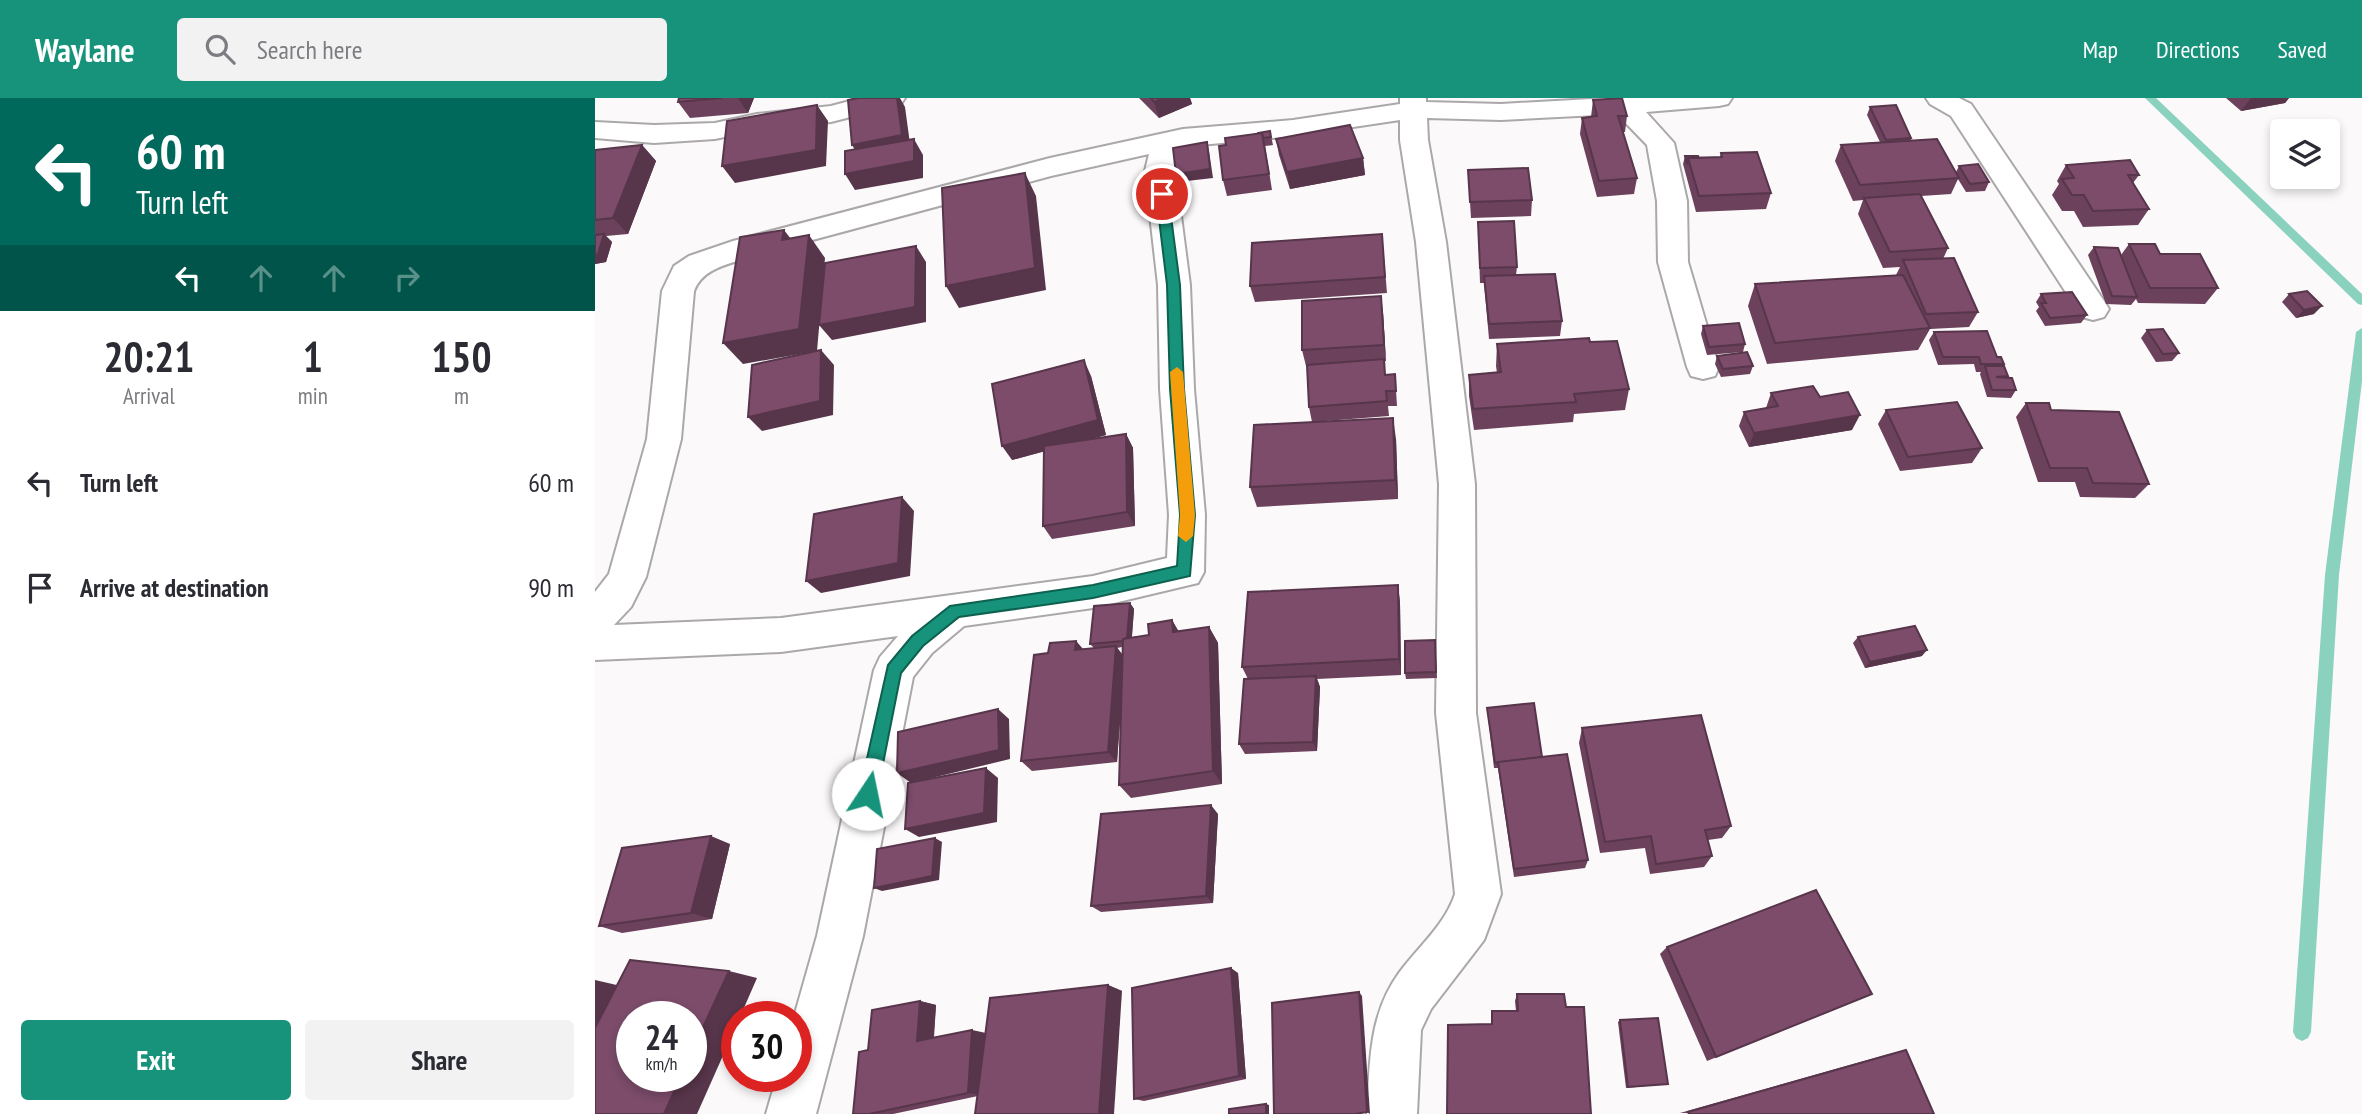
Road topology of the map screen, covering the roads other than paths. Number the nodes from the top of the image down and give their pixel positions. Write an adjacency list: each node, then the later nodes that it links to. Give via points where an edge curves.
1 (892, 98): 6 (street, via 831,114 715,131 654,134)
2 (1719, 98): 5 (street)
3 (1939, 98): 8 (street, via 1961,110)
4 (1413, 104): 5 (street, via 1501,112); 7 (street, via 1293,128); 14 (street, via 1457,484 1456,713 1478,894 1468,924 1414,992 1397,1028)
5 (1625, 106): 9 (street, via 1660,144 1672,201 1673,262)
6 (595, 130)
7 (1183, 138): 10 (street, via 1160,159 1159,171 1174,285 1187,515 1185,572 1093,592); 11 (street, via 1049,167 744,248 700,263 685,274 678,291 664,439 627,576)
8 (2093, 309)
9 (1703, 368)
10 (955, 611): 12 (street, via 781,635); 13 (street, via 918,641 894,670 841,936)
11 (595, 619)
12 (595, 643)
13 (791, 1114)
14 (1392, 1114)

